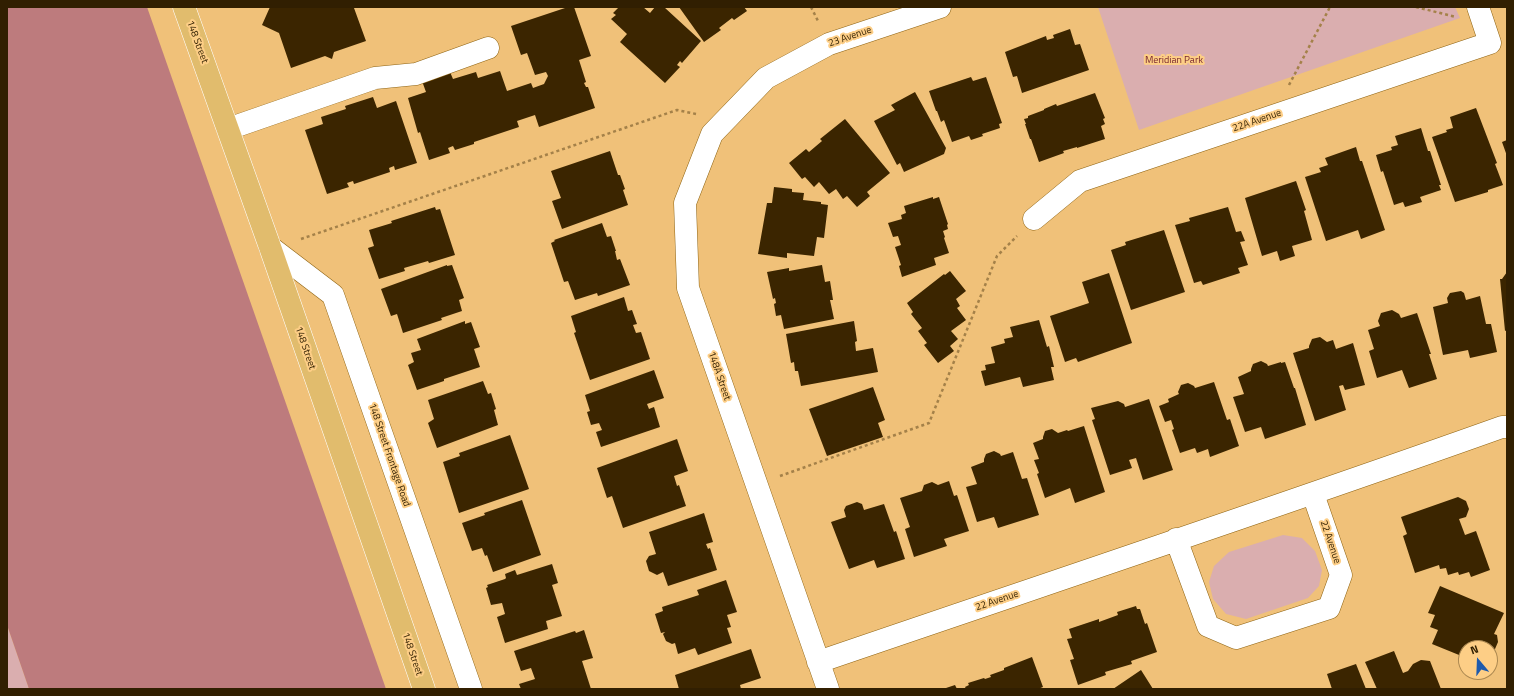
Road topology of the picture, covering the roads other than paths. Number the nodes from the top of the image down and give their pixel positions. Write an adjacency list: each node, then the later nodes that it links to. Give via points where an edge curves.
1 (184, 7): 6 (main road, 148 Street)
2 (940, 7): 5 (street, 23 Avenue, via 829,44)
3 (1478, 7): 7 (street, 22A Avenue, via 1490,43 1080,181)
4 (488, 48): 6 (street, via 416,74 375,78)
5 (766, 78): 12 (street, 148A Street, via 712,134 685,204 688,288)
6 (228, 129): 8 (main road, 148 Street)
7 (1034, 218)
8 (270, 247): 13 (main road, 148 Street); 14 (street, 148 Street Frontage Road, via 333,296)
9 (1507, 427): 10 (street, 22 Avenue)
10 (1313, 494): 11 (street, 22 Avenue); 11 (street, 22 Avenue, via 1342,575 1328,608 1236,638 1208,626)
11 (1176, 539): 12 (street, 22 Avenue)
12 (818, 662): 15 (street, 148A Street)
13 (424, 689)
14 (471, 689)
15 (828, 689)

